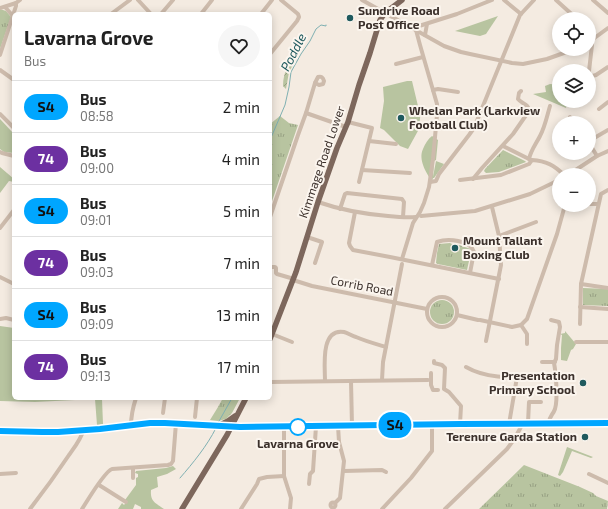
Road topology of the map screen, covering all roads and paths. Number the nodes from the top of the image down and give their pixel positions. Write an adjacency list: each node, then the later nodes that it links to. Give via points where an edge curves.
1 (20, 0): 15 (street)
2 (130, 0): 18 (street)
3 (138, 0): 19 (street)
4 (173, 0): 20 (street)
5 (212, 0): 21 (street)
6 (272, 0): 22 (street)
7 (281, 0): 35 (street, via 299,17)
8 (362, 0): 24 (street)
9 (402, 0): 24 (main road, Kimmage Road Lower)
10 (492, 0): 28 (street)
11 (504, 0): 26 (street)
12 (534, 0): 26 (street)
13 (556, 0): 23 (street)
14 (593, 0): 25 (street)
15 (16, 3): 16 (street); 17 (street)
16 (2, 8): 27 (street)
17 (14, 12)
18 (114, 12)
19 (149, 12)
20 (163, 12)
21 (203, 12)
22 (263, 12)
23 (569, 12)
24 (385, 13): 31 (street); 54 (main road, Kimmage Road Lower, via 379,24)
25 (608, 13)
26 (521, 14): 39 (street)
27 (12, 15)
28 (427, 24): 31 (street, via 419,26); 32 (street)
29 (12, 28): 36 (street)
30 (608, 28): 33 (street)
31 (416, 30): 32 (street); 34 (street)
32 (425, 35): 34 (street); 39 (street, via 461,52)
33 (596, 36)
34 (419, 42): 38 (street)
35 (272, 52)
36 (0, 55)
37 (555, 56): 39 (street, via 523,64)
38 (423, 57): 40 (street); 46 (street)
39 (502, 61): 76 (street, via 474,128 436,181 432,186)
40 (396, 64)
41 (608, 67): 43 (street)
42 (0, 70): 44 (street)
43 (596, 76)
44 (12, 79)
45 (315, 83): 52 (street)
46 (433, 90): 48 (street); 76 (street, via 437,115)
47 (521, 91): 60 (street, via 517,98 528,106 529,110)
48 (458, 92)
49 (608, 102): 51 (street)
50 (550, 106): 65 (street, via 547,121 530,152)
51 (599, 109)
52 (306, 113): 54 (street); 82 (street)
53 (0, 114): 55 (street)
54 (347, 124): 58 (street, via 372,128); 78 (main road, Kimmage Road Lower)
55 (12, 126)
56 (608, 128): 57 (street)
57 (596, 137)
58 (369, 141): 59 (street); 69 (street)
59 (396, 144)
60 (503, 146): 65 (street); 66 (street)
61 (608, 151): 64 (street)
62 (0, 152): 63 (street)
63 (12, 156)
64 (597, 156): 68 (street)
65 (531, 160): 67 (street, via 541,160); 71 (street, via 529,164 503,174)
66 (482, 168): 71 (street); 72 (street)
67 (558, 168)
68 (579, 168)
69 (362, 170): 70 (street); 74 (street)
70 (410, 173)
71 (485, 177): 72 (street)
72 (474, 179): 73 (street)
73 (460, 180)
74 (359, 182)
75 (552, 183): 80 (street)
76 (430, 184): 88 (street)
77 (608, 190): 79 (street, via 601,194)
78 (318, 202): 81 (street); 92 (main road, Kimmage Road Lower)
79 (598, 204): 102 (street)
80 (492, 207): 86 (street, via 469,212); 91 (street)
81 (340, 209): 83 (street); 87 (street, via 344,194 347,193 402,199)
82 (272, 212)
83 (355, 212): 87 (street); 93 (street, via 349,243 353,250 390,257)
84 (563, 212): 115 (street, via 527,319)
85 (12, 213): 90 (street)
86 (421, 216)
87 (403, 217): 88 (street)
88 (416, 218): 93 (street)
89 (536, 222): 91 (street)
90 (0, 228)
91 (499, 236): 100 (street)
92 (307, 238): 94 (street, via 322,242); 99 (main road, Kimmage Road Lower)
93 (402, 262): 95 (street); 104 (street)
94 (315, 263)
95 (432, 265): 97 (street); 97 (street, via 437,242 458,242 470,246 474,252)
96 (272, 267): 99 (street, Corrib Road, via 276,268 277,274)
97 (470, 273): 100 (street)
98 (0, 277): 101 (street)
99 (293, 279): 104 (street, Corrib Road, via 312,286); 113 (main road, Kimmage Road Lower)
100 (499, 279): 112 (street)
101 (12, 283)
102 (581, 284): 103 (street); 105 (street)
103 (608, 288)
104 (394, 302): 106 (street, Corrib Road); 124 (street)
105 (580, 307): 107 (street); 114 (street)
106 (427, 309): 108 (street, via 433,300 443,297 453,301 458,310); 108 (street, via 429,320 437,327 452,325)
107 (608, 309)
108 (457, 315): 112 (street)
109 (0, 319): 110 (street)
110 (12, 320)
111 (551, 320): 116 (street, via 559,322)
112 (490, 322): 115 (street, via 512,327); 119 (street)
113 (273, 323)
114 (580, 324)
115 (521, 325): 123 (street, via 527,334)
116 (559, 330): 117 (street); 127 (street)
117 (565, 332)
118 (272, 336): 120 (street)
119 (486, 341)
120 (292, 342)
121 (576, 342): 122 (street)
122 (608, 342)
123 (527, 344)
124 (386, 347): 132 (street); 134 (street, via 346,333 338,332 331,335 325,355)
125 (434, 361): 152 (street, via 434,364 445,368 444,389 461,404)
126 (542, 362): 127 (street)
127 (555, 362): 148 (street, via 556,404)
128 (466, 367): 130 (street, via 491,375)
129 (431, 373): 137 (street, via 433,390)
130 (517, 377): 131 (street); 153 (street)
131 (531, 377)
132 (382, 380): 133 (street); 135 (street)
133 (428, 380)
134 (326, 381): 135 (street); 136 (street)
135 (351, 381): 158 (street)
136 (272, 382)
137 (438, 390)
138 (135, 400): 150 (street)
139 (166, 400): 143 (street)
140 (197, 400): 145 (street)
141 (245, 400): 144 (main road)
142 (541, 402): 147 (street, via 529,402)
143 (163, 413)
144 (238, 414): 155 (main road); 159 (main road); 160 (main road, via 239,421)
145 (195, 417)
146 (176, 423): 150 (main road); 155 (main road); 166 (street, via 171,464)
147 (526, 423): 148 (main road); 154 (main road); 164 (street)
148 (549, 423): 149 (main road)
149 (608, 423)
150 (131, 424): 162 (main road)
151 (432, 424): 152 (main road); 158 (main road); 184 (street, via 432,451)
152 (460, 424): 153 (main road)
153 (509, 424): 154 (main road)
154 (516, 424): 164 (street)
155 (217, 426): 159 (main road); 165 (main road)
156 (316, 426): 157 (main road); 161 (main road); 175 (street, via 313,471)
157 (338, 426): 158 (main road); 167 (street)
158 (352, 426)
159 (231, 427): 160 (main road); 165 (main road)
160 (245, 427): 161 (main road)
161 (284, 427): 172 (street)
162 (83, 430): 163 (main road); 179 (street, via 73,450)
163 (0, 431)
164 (517, 434): 185 (street, via 507,449)
165 (227, 435): 181 (main road)
166 (133, 468): 173 (street); 176 (street, via 112,469)
167 (344, 470): 168 (street); 178 (street, via 340,498)
168 (386, 472)
169 (16, 473): 170 (street)
170 (0, 474)
171 (589, 474): 174 (street)
172 (284, 476): 182 (street, via 259,479); 183 (street, via 291,498)
173 (133, 478)
174 (608, 483)
175 (309, 484)
176 (99, 485): 177 (street); 180 (street)
177 (126, 502)
178 (335, 503)
179 (30, 509)
180 (83, 509)
181 (182, 509)
182 (241, 509)
183 (290, 509)
184 (382, 509)
185 (446, 509)

